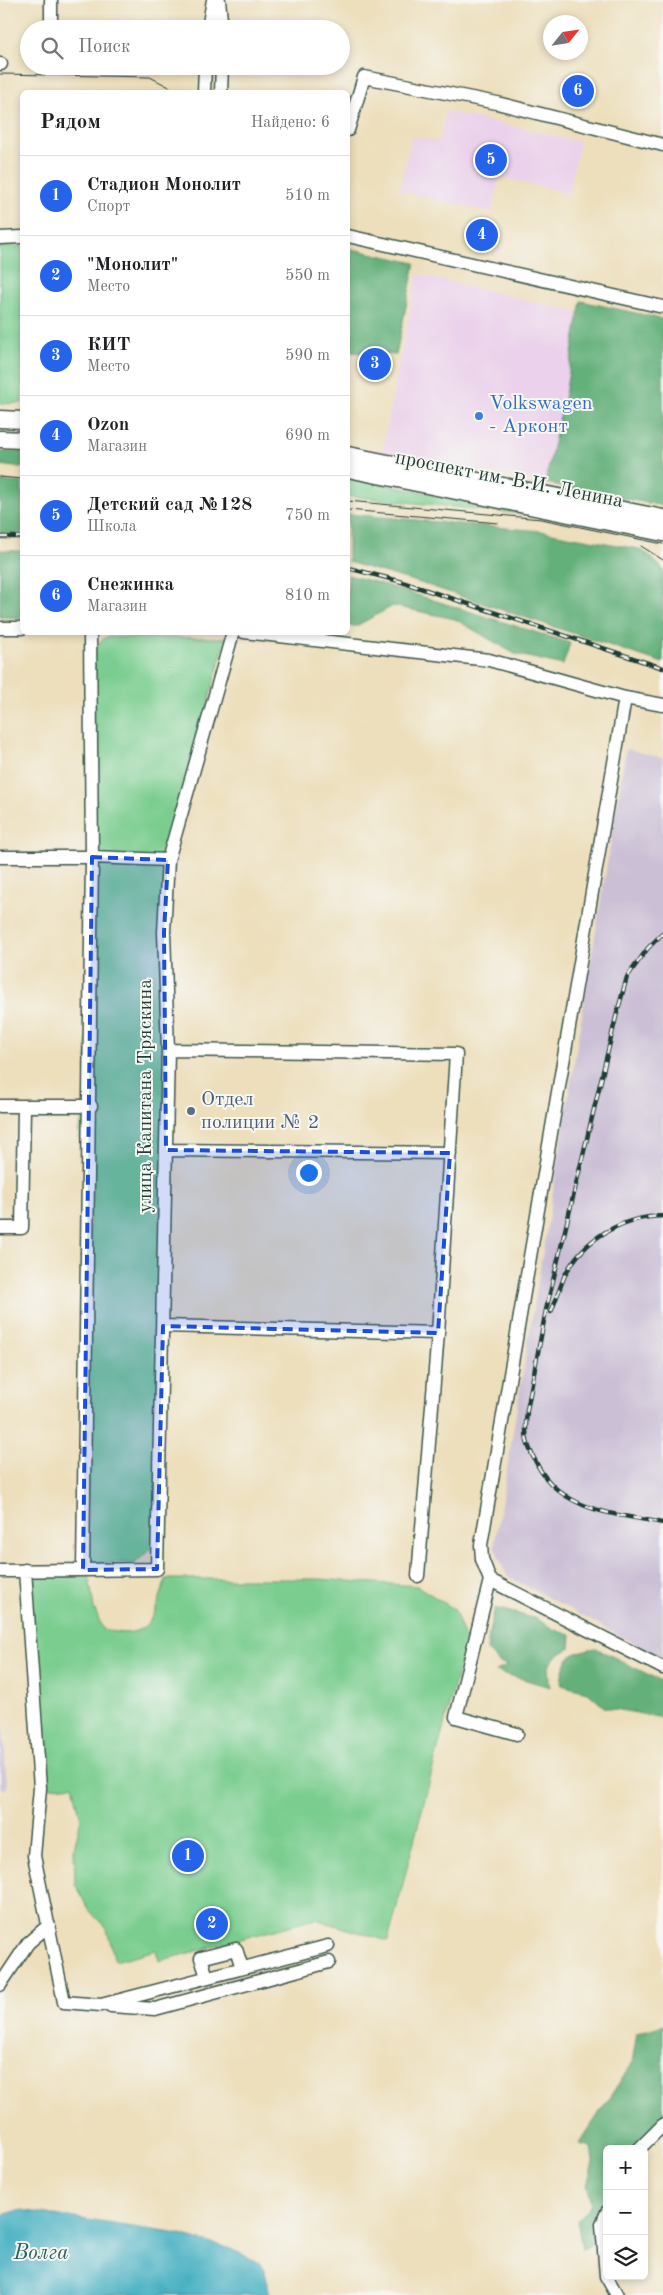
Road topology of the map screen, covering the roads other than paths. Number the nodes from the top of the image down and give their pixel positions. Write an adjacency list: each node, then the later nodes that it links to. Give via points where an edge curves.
1 (51, 0): 4 (street)
2 (213, 0): 5 (street)
3 (219, 0): 6 (street)
4 (51, 20)
5 (210, 20)
6 (221, 20)
7 (205, 75): 9 (street)
8 (222, 75): 10 (street)
9 (204, 90)
10 (221, 90)
11 (350, 123): 12 (street, via 364,77 497,103)
12 (663, 145)
13 (350, 236): 16 (street)
14 (20, 237): 15 (street)
15 (0, 238)
16 (663, 307)
17 (0, 419): 18 (main road)
18 (20, 420)
19 (0, 440): 20 (main road)
20 (20, 440)
21 (350, 455): 23 (main road, проспект им. В.И. Ленина)
22 (350, 469): 24 (main road, проспект им. В.И. Ленина)
23 (663, 518)
24 (663, 533)
25 (0, 628): 26 (street)
26 (20, 628)
27 (90, 635): 32 (street)
28 (232, 635): 34 (street, улица Капитана Тряскина)
29 (270, 635): 30 (street, via 489,660)
30 (626, 698): 31 (street); 48 (street, via 481,1545 482,1559)
31 (663, 705)
32 (92, 856): 33 (street); 34 (street); 37 (street)
33 (0, 857)
34 (168, 860): 35 (street, улица Капитана Тряскина, via 164,932)
35 (168, 1050): 39 (street, улица Капитана Тряскина); 40 (street, via 456,1054)
36 (0, 1106): 38 (street)
37 (91, 1106): 38 (street); 45 (street, via 84,1391)
38 (24, 1107): 41 (street, via 22,1228)
39 (166, 1150): 40 (street); 42 (street, улица Капитана Тряскина)
40 (450, 1153): 43 (street)
41 (0, 1228)
42 (163, 1326): 43 (street); 45 (street, улица Капитана Тряскина, via 157,1570)
43 (438, 1333): 47 (street)
44 (25, 1570): 45 (street); 46 (street); 51 (street, via 40,1788 34,1856)
45 (84, 1570)
46 (0, 1571)
47 (418, 1576)
48 (490, 1580): 49 (street); 50 (street, via 456,1717)
49 (663, 1668)
50 (517, 1734)
51 (49, 1925): 58 (street, via 28,1943); 60 (street, via 64,2002)
52 (328, 1946): 55 (street)
53 (219, 1954): 55 (street, via 236,1949); 56 (street); 57 (street, via 201,1958)
54 (329, 1962): 61 (street)
55 (242, 1968): 56 (street)
56 (224, 1973): 57 (street)
57 (206, 1978): 59 (street)
58 (0, 1985)
59 (150, 1992): 60 (street); 61 (street)
60 (102, 2005): 61 (street)
61 (155, 2009)
62 (663, 2125): 63 (street)
63 (643, 2145)
64 (603, 2222): 65 (street, via 606,2276)
65 (617, 2295)

